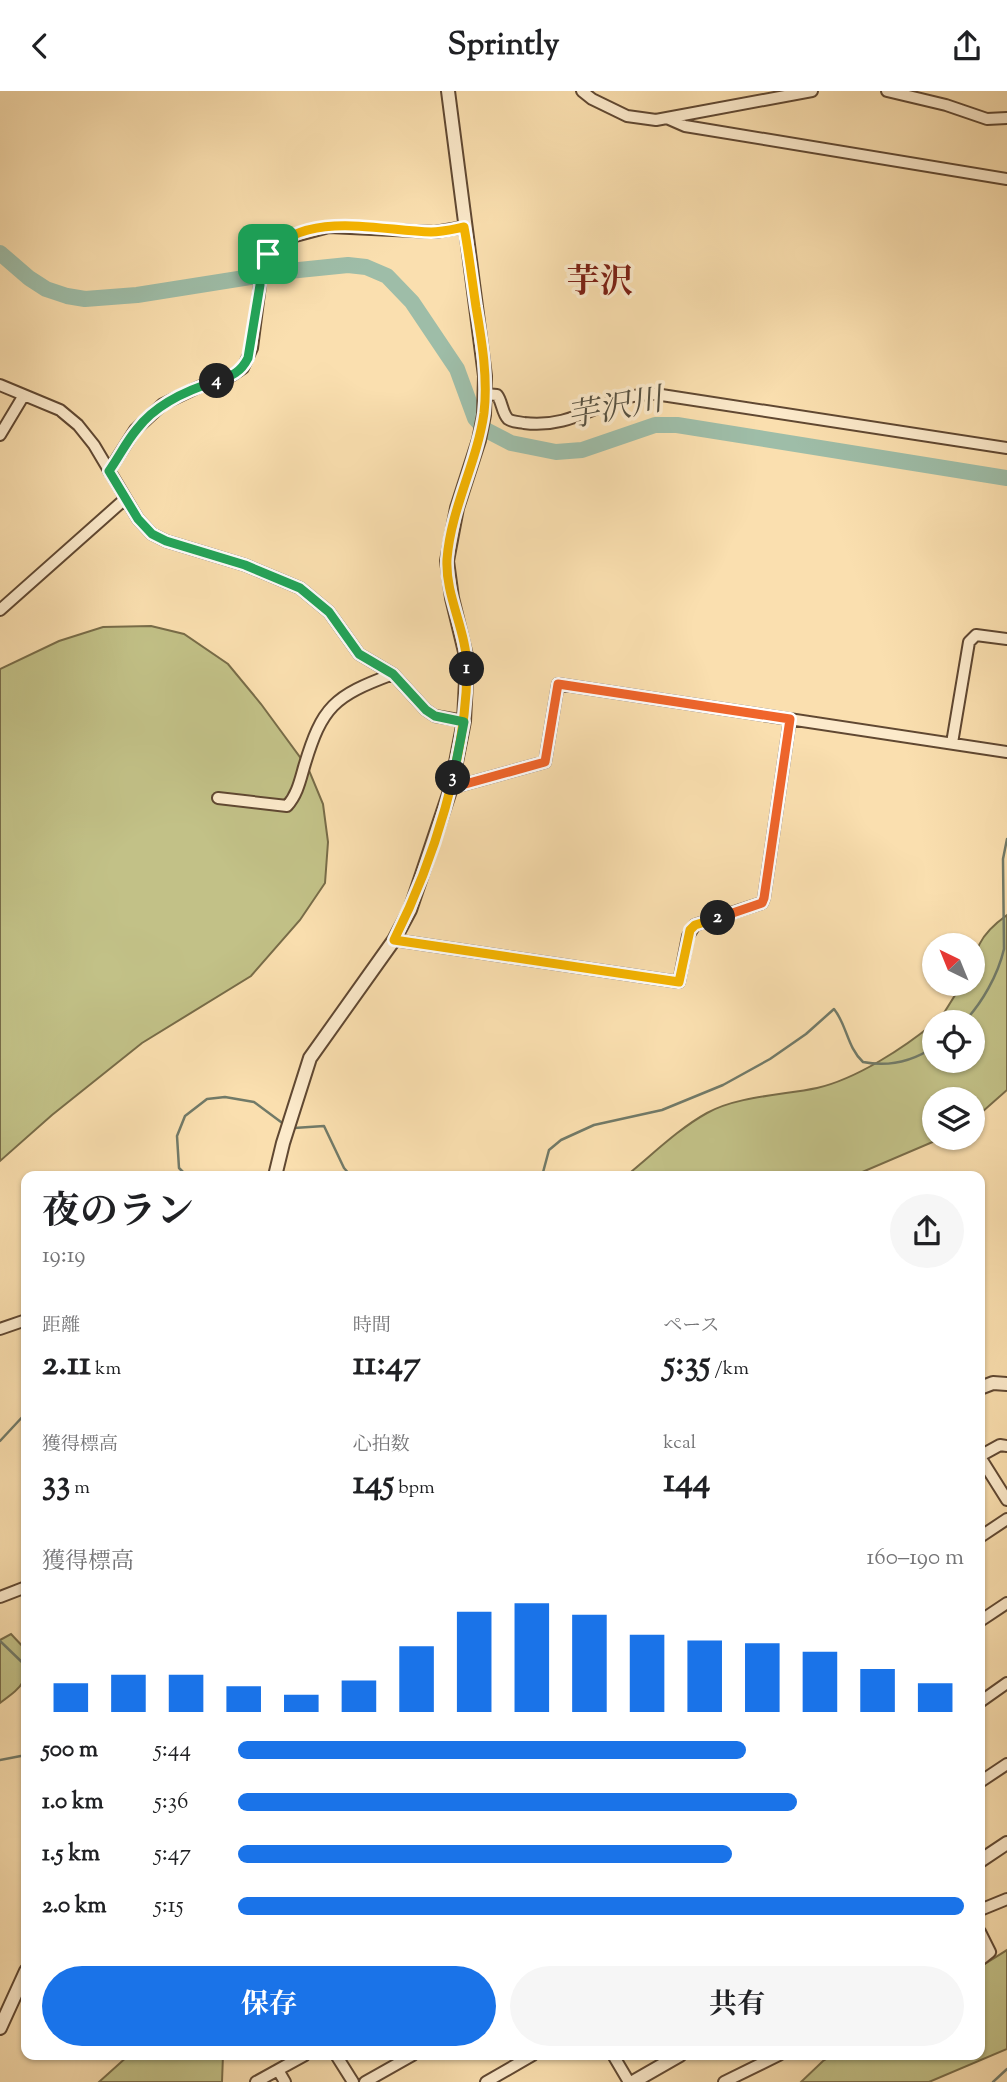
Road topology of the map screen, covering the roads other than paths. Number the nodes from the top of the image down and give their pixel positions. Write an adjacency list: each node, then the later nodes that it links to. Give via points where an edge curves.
1 (448, 91): 8 (street)
2 (582, 91): 6 (street, via 627,116)
3 (812, 91): 6 (street)
4 (887, 91): 5 (street, via 987,119)
5 (1007, 118)
6 (669, 119): 7 (street, via 685,126)
7 (1007, 179)
8 (464, 227): 10 (street); 14 (street, via 435,232 341,226 284,239 259,269 251,348 243,368 163,404 135,430)
9 (0, 385): 11 (street)
10 (485, 394): 13 (street, via 500,397 510,421 528,424 557,423 637,394 655,394); 20 (street, via 479,437 457,508 447,561 467,660)
11 (24, 395): 12 (street); 14 (street, via 60,410 78,425)
12 (0, 435)
13 (1007, 448)
14 (109, 471): 15 (street)
15 (125, 499): 16 (street); 18 (street, via 158,538 300,588 329,612 359,654)
16 (0, 610)
17 (1007, 639): 21 (street, via 976,635 969,642)
18 (393, 674): 20 (street, via 435,716); 24 (street, via 356,688 327,710 296,794 287,806)
19 (790, 719): 21 (street); 23 (street, via 558,684 545,762); 25 (street, via 762,903 695,925 688,936 679,982)
20 (464, 722): 23 (street)
21 (952, 743): 22 (street)
22 (1007, 752)
23 (451, 788): 25 (street, via 411,910)
24 (218, 798)
25 (394, 940): 26 (street, via 310,1058)
26 (276, 1171)
27 (21, 1322): 28 (street)
28 (0, 1329)
29 (1007, 1384): 30 (street)
30 (985, 1386)
31 (1007, 1446): 32 (street)
32 (985, 1454)
33 (985, 1465): 34 (street)
34 (1007, 1500)
35 (1007, 1519): 36 (street)
36 (985, 1534)
37 (21, 1589): 38 (street)
38 (0, 1597)
39 (1007, 1603): 40 (street)
40 (985, 1618)
41 (1007, 1683): 42 (street)
42 (985, 1698)
43 (1007, 1764): 44 (street)
44 (985, 1779)
45 (1007, 1843): 46 (street)
46 (985, 1856)
47 (1007, 1899): 48 (street)
48 (985, 1908)
49 (985, 1942): 50 (street, via 990,1952)
50 (985, 1956)
51 (21, 1982): 52 (street)
52 (0, 2028)
53 (296, 2060): 60 (street)
54 (339, 2060): 63 (street)
55 (404, 2060): 64 (street)
56 (524, 2060): 65 (street)
57 (616, 2060): 66 (street)
58 (671, 2060): 66 (street)
59 (769, 2060): 67 (street)
60 (278, 2070): 61 (street); 62 (street)
61 (256, 2082)
62 (285, 2082)
63 (353, 2082)
64 (365, 2082)
65 (486, 2082)
66 (631, 2082)
67 (724, 2082)

